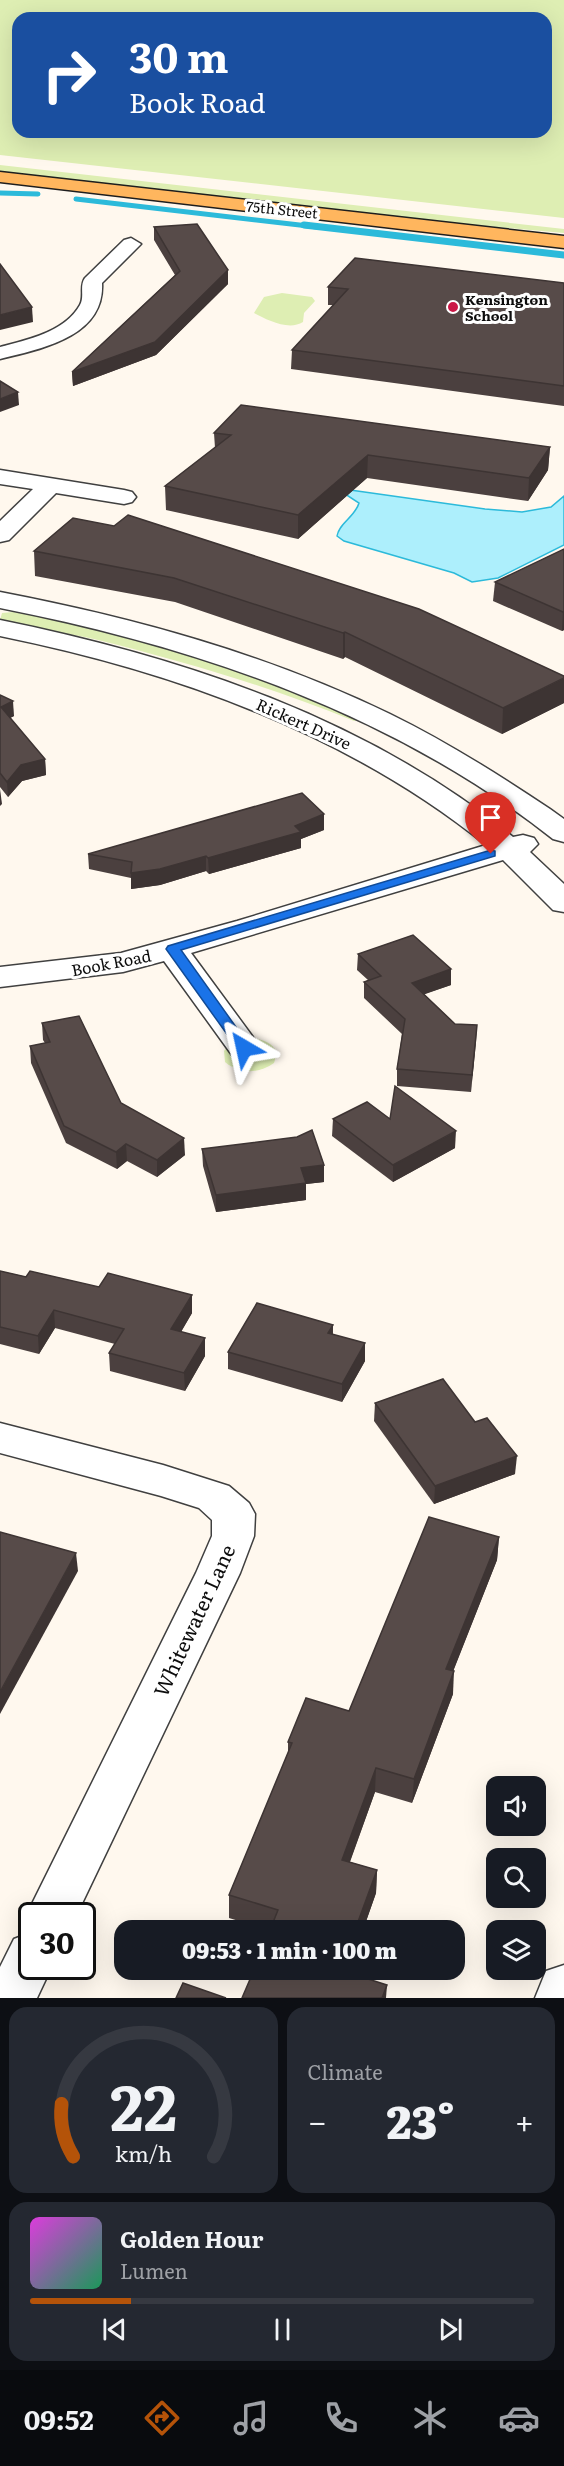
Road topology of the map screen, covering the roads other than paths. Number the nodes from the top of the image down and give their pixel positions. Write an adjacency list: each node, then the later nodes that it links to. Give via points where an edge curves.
1 (0, 162): 3 (main road, 75th Street)
2 (0, 177): 4 (main road, 75th Street)
3 (564, 225)
4 (564, 242)
5 (131, 244): 6 (street, via 92,282 92,303 74,325 43,340)
6 (0, 353)
7 (0, 477): 8 (street)
8 (50, 486): 9 (street); 10 (street)
9 (124, 497)
10 (0, 535)
11 (0, 600): 13 (street, Rickert Drive, via 188,643 314,688 433,747)
12 (0, 628): 14 (street, Rickert Drive, via 168,669 296,717 368,753 443,800)
13 (563, 832): 14 (street, Book Road)
14 (508, 848): 15 (street, Rickert Drive); 16 (street, Book Road)
15 (564, 903)
16 (172, 949): 17 (street, Book Road, via 123,962); 18 (street)
17 (0, 978)
18 (244, 1048)
19 (0, 1438): 20 (street, Whitewater Lane, via 214,1497 234,1514 233,1536 218,1573)
20 (58, 1902)
21 (19, 1980): 23 (street)
22 (564, 1988): 24 (street)
23 (10, 1998)
24 (561, 1998)

